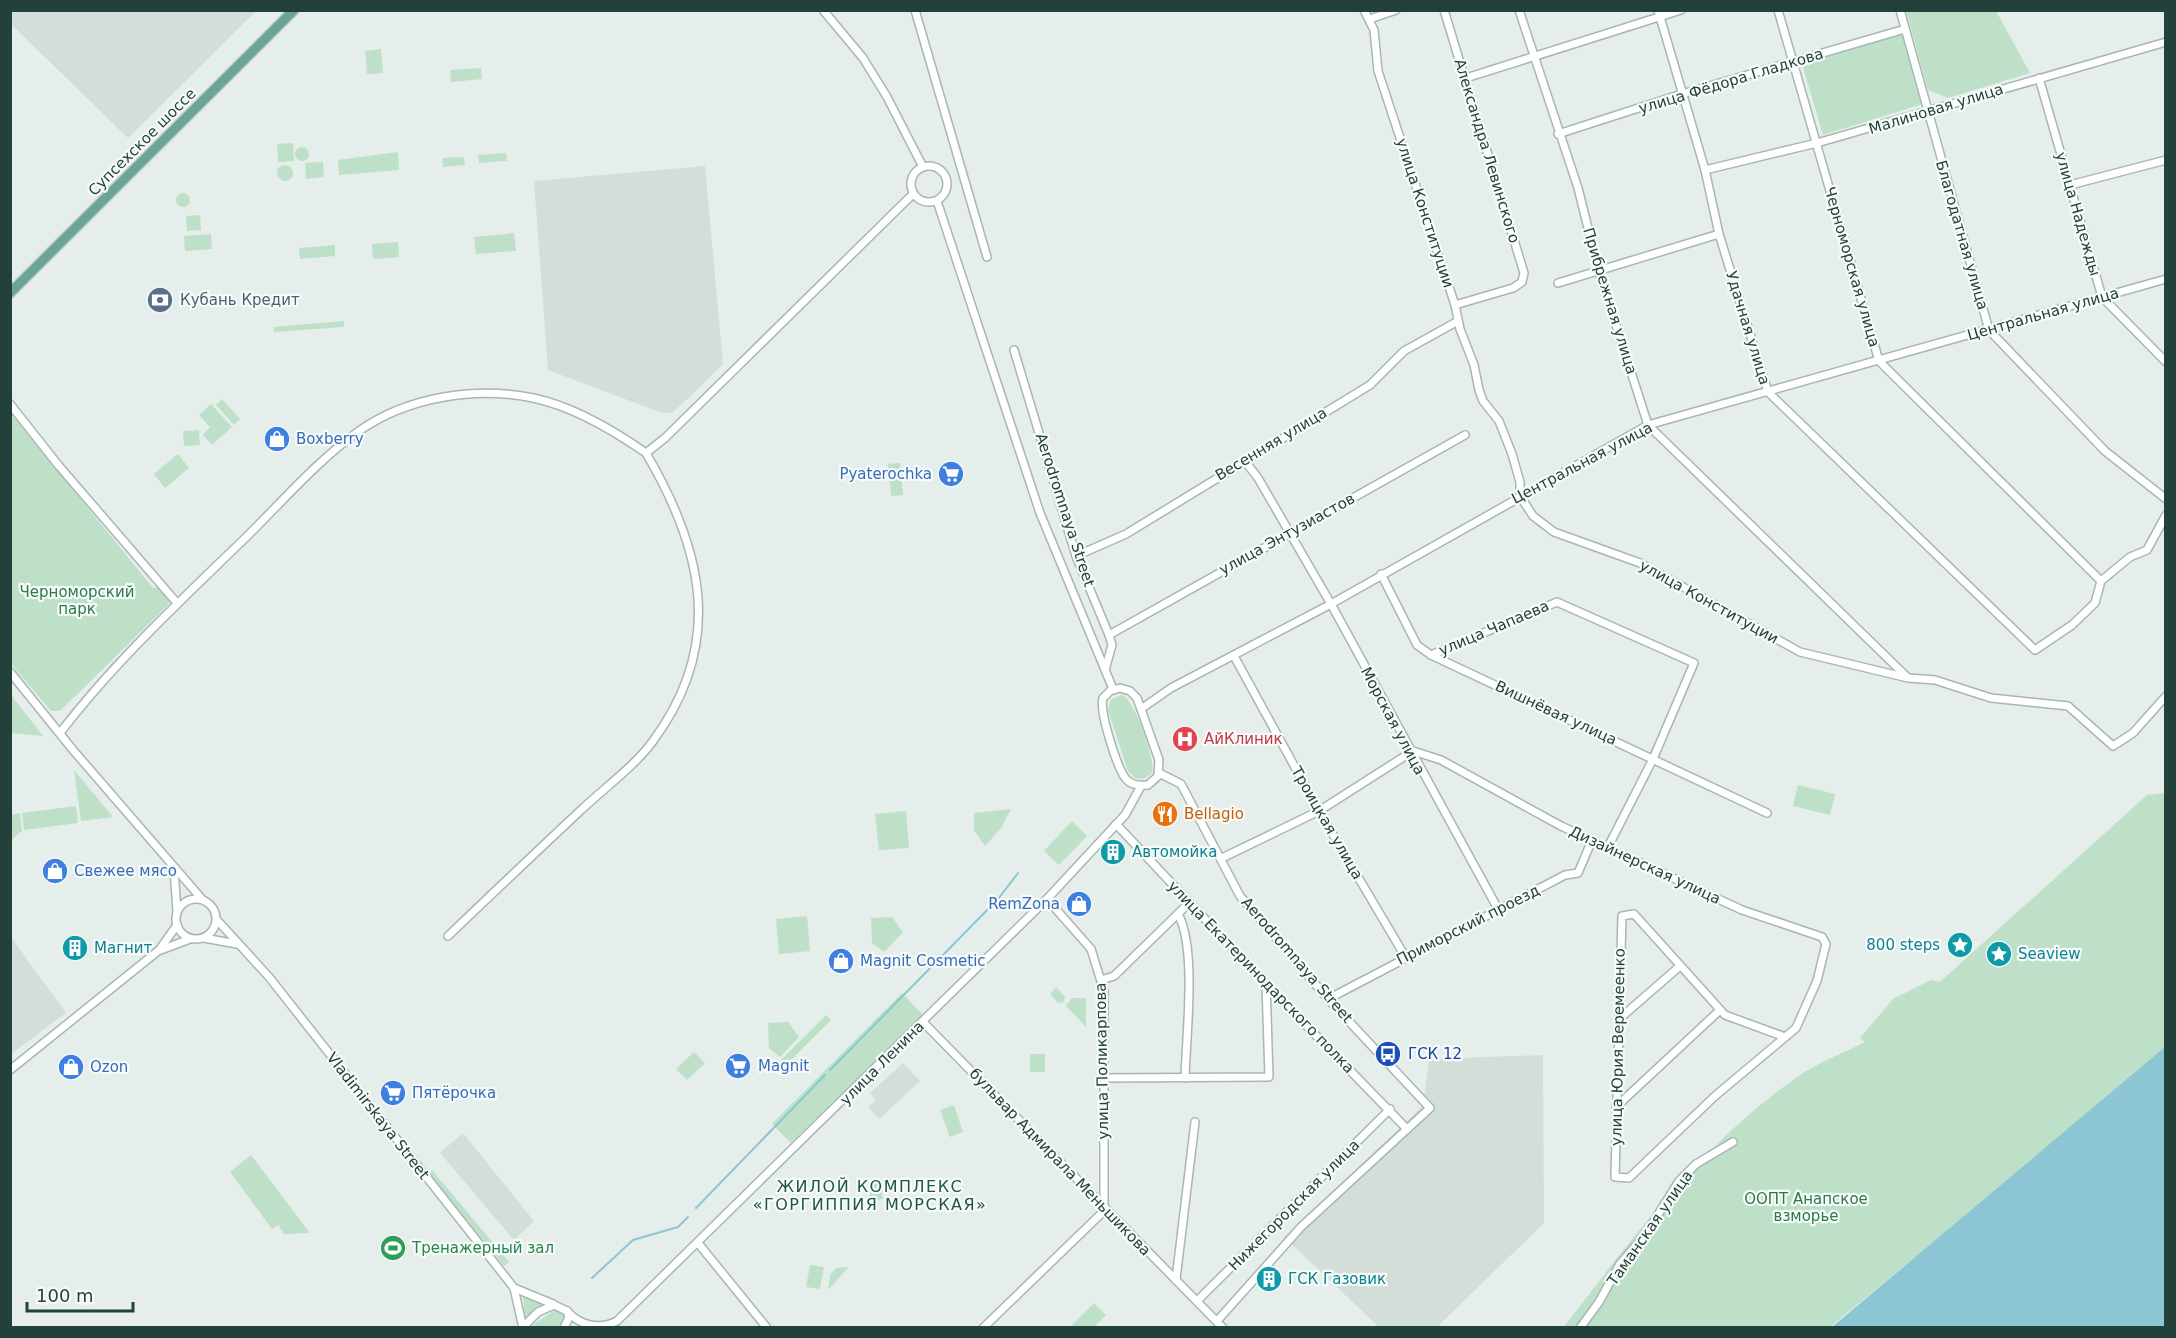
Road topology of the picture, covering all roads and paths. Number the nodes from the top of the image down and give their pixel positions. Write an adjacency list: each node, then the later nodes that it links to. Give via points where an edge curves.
1 (294, 10): 34 (main road, Супсехское шоссе)
2 (823, 10): 24 (street, via 864,58)
3 (915, 10): 30 (street)
4 (1364, 10): 12 (street, улица Конституции)
5 (1396, 10): 12 (street)
6 (1444, 10): 17 (street, Александра Левинского)
7 (1519, 10): 15 (street, Прибрежная улица)
8 (1681, 10): 11 (street)
9 (1778, 10): 16 (street, Черноморская улица)
10 (1900, 10): 13 (street, Благодатная улица)
11 (1659, 14): 15 (street); 19 (street, Удачная улица)
12 (1370, 19): 36 (street, улица Конституции, via 1378,71)
13 (1905, 29): 16 (street, улица Фёдора Гладкова); 20 (street, Благодатная улица)
14 (2166, 42): 18 (street, Малиновая улица)
15 (1533, 58): 17 (street); 21 (street, Прибрежная улица)
16 (1793, 62): 19 (street, улица Фёдора Гладкова); 22 (street, Черноморская улица)
17 (1466, 78): 36 (street, Александра Левинского, via 1524,273 1522,282 1512,288)
18 (2039, 78): 20 (street, Малиновая улица); 26 (street, улица Надежды)
19 (1682, 94): 21 (street, улица Фёдора Гладкова); 25 (street, Удачная улица)
20 (1927, 112): 22 (street, Малиновая улица); 38 (street, Благодатная улица)
21 (1558, 134): 31 (street, Прибрежная улица, via 1578,188)
22 (1817, 143): 25 (street, Малиновая улица); 40 (street, Черноморская улица)
23 (2166, 160): 26 (street)
24 (922, 167): 27 (street, via 911,180); 28 (street, via 933,166 945,174 947,189)
25 (1705, 170): 29 (street, Удачная улица)
26 (2070, 185): 35 (street, улица Надежды)
27 (913, 194): 28 (street, via 925,203); 46 (street)
28 (937, 201): 60 (street, via 1040,513)
29 (1719, 234): 31 (street); 42 (street, Удачная улица)
30 (987, 257)
31 (1599, 272): 33 (street); 44 (street, Прибрежная улица)
32 (2166, 279): 35 (street, Центральная улица)
33 (1558, 283)
34 (10, 293)
35 (2102, 297): 38 (street, Центральная улица); 41 (street, улица Надежды)
36 (1455, 305): 37 (street, улица Конституции)
37 (1458, 321): 47 (street, Весенняя улица, via 1404,351 1370,385); 48 (street, улица Конституции, via 1483,401 1499,421 1512,454)
38 (1989, 330): 40 (street, Центральная улица); 49 (street, Благодатная улица, via 2105,451)
39 (1014, 350): 52 (street, Aerodromnaya Street)
40 (1879, 361): 42 (street, Центральная улица); 54 (street, Черноморская улица)
41 (2166, 362)
42 (1768, 392): 44 (street, Центральная улица); 54 (street, Удачная улица, via 2035,650 2072,625 2095,603)
43 (10, 404): 55 (street)
44 (1648, 425): 48 (street, Центральная улица); 62 (street, Прибрежная улица)
45 (1465, 435): 51 (street, улица Энтузиастов)
46 (646, 453): 55 (street, via 575,412 534,398 477,393 427,400 371,424 325,459); 86 (street, via 684,527 695,572 700,627 692,668 652,743)
47 (1244, 460): 51 (street, Морская улица); 52 (street, Весенняя улица, via 1126,534)
48 (1520, 496): 53 (street, Центральная улица); 62 (street, улица Конституции, via 1533,516 1554,532 1640,563 1800,652)
49 (2166, 499)
50 (2166, 515): 54 (street, via 2147,550 2130,557)
51 (1290, 532): 56 (street, Морская улица); 57 (street, улица Энтузиастов)
52 (1076, 556): 57 (street, Aerodromnaya Street)
53 (1381, 574): 56 (street, Центральная улица); 58 (street, Вишнёвая улица, via 1418,645)
54 (2101, 581)
55 (177, 603): 66 (street, via 87,698)
56 (1331, 604): 59 (street, Центральная улица); 67 (street, Морская улица)
57 (1109, 635): 60 (street, Aerodromnaya Street, via 1112,645)
58 (1431, 655): 68 (street, Вишнёвая улица); 68 (street, улица Чапаева, via 1557,602 1694,663)
59 (1234, 656): 65 (street, Центральная улица, via 1171,688); 71 (street, Троицкая улица)
60 (1105, 670): 63 (street)
61 (10, 672): 66 (street)
62 (1908, 678): 64 (street, улица Конституции, via 1935,680 1991,698 2068,706 2113,746 2133,733)
63 (1113, 689): 65 (street, via 1130,691); 70 (street, via 1103,698 1102,712 1125,777 1131,784)
64 (2166, 696)
65 (1141, 709): 69 (street, via 1159,760)
66 (60, 733): 77 (street)
67 (1410, 753): 71 (street); 74 (street, Дизайнерская улица, via 1441,760); 81 (street, Морская улица)
68 (1653, 759): 72 (street, Вишнёвая улица); 75 (street)
69 (1159, 773): 70 (street, via 1154,782); 76 (street, Aerodromnaya Street, via 1181,784)
70 (1141, 786): 73 (street, улица Ленина)
71 (1318, 811): 76 (street); 91 (street, Троицкая улица)
72 (1767, 813)
73 (1116, 824): 79 (street, улица Ленина); 80 (street, улица Екатеринодарского полка)
74 (1592, 840): 75 (street, Дизайнерская улица); 81 (street, Приморский проезд, via 1578,873 1565,875)
75 (1608, 847): 99 (street, Дизайнерская улица, via 1753,915 1822,937 1826,944 1808,1004 1796,1028)
76 (1222, 858): 95 (street, Aerodromnaya Street, via 1240,896)
77 (174, 869): 78 (street); 82 (street)
78 (201, 898): 82 (street, via 191,898); 84 (street, via 213,906)
79 (1047, 899): 93 (street, улица Поликарпова, via 1091,949); 98 (street, улица Ленина)
80 (1189, 903): 83 (street); 94 (street, улица Екатеринодарского полка)
81 (1498, 909): 91 (street, Приморский проезд)
82 (177, 911): 85 (street)
83 (1178, 914): 93 (street, via 1114,976); 102 (street, via 1185,926 1188,980)
84 (217, 920): 87 (street, via 214,929); 89 (street, Vladimirskaya Street)
85 (177, 925): 88 (street); 90 (street)
86 (448, 936)
87 (201, 938): 88 (street); 89 (street)
88 (190, 939): 90 (street)
89 (240, 945): 111 (street, Vladimirskaya Street)
90 (158, 951): 100 (street)
91 (1406, 958): 95 (street, Приморский проезд)
92 (1680, 966): 96 (street); 97 (street); 97 (street, улица Юрия Веремеенко, via 1634,914 1622,916)
93 (1101, 980): 101 (street, улица Поликарпова)
94 (1266, 984): 102 (street, via 1269,1077); 104 (street, улица Екатеринодарского полка)
95 (1328, 999): 106 (street, Aerodromnaya Street, via 1430,1108)
96 (1720, 1010): 99 (street); 103 (street)
97 (1618, 1020): 103 (street, улица Юрия Веремеенко)
98 (923, 1022): 108 (street, бульвар Адмирала Меньшикова); 109 (street, улица Ленина)
99 (1785, 1037): 103 (street, улица Юрия Веремеенко, via 1715,1096 1629,1178 1615,1177)
100 (10, 1070)
101 (1104, 1078): 102 (street); 108 (street, улица Поликарпова)
102 (1185, 1078)
103 (1616, 1107)
104 (1390, 1109): 106 (street, улица Екатеринодарского полка); 112 (street, Нижегородская улица)
105 (1196, 1122): 110 (street)
106 (1407, 1129): 115 (street, via 1301,1227)
107 (1732, 1142): 123 (street, Таманская улица, via 1696,1164 1680,1180)
108 (1105, 1207): 110 (street, бульвар Адмирала Меньшикова); 121 (street)
109 (698, 1243): 117 (street, улица Ленина); 120 (street)
110 (1176, 1279): 112 (street, бульвар Адмирала Меньшикова)
111 (514, 1288): 113 (street, Vladimirskaya Street); 118 (street, Vladimirskaya Street)
112 (1197, 1301): 115 (street, бульвар Адмирала Меньшикова)
113 (554, 1305): 114 (street, Vladimirskaya Street); 118 (street, Vladimirskaya Street, via 538,1312)
114 (567, 1311): 116 (street, Vladimirskaya Street); 119 (street)
115 (1217, 1321): 122 (street, бульвар Адмирала Меньшикова)
116 (580, 1322): 117 (street); 119 (street)
117 (608, 1326)
118 (523, 1327)
119 (565, 1328)
120 (767, 1328)
121 (983, 1328)
122 (1223, 1328)
123 (1580, 1328)

